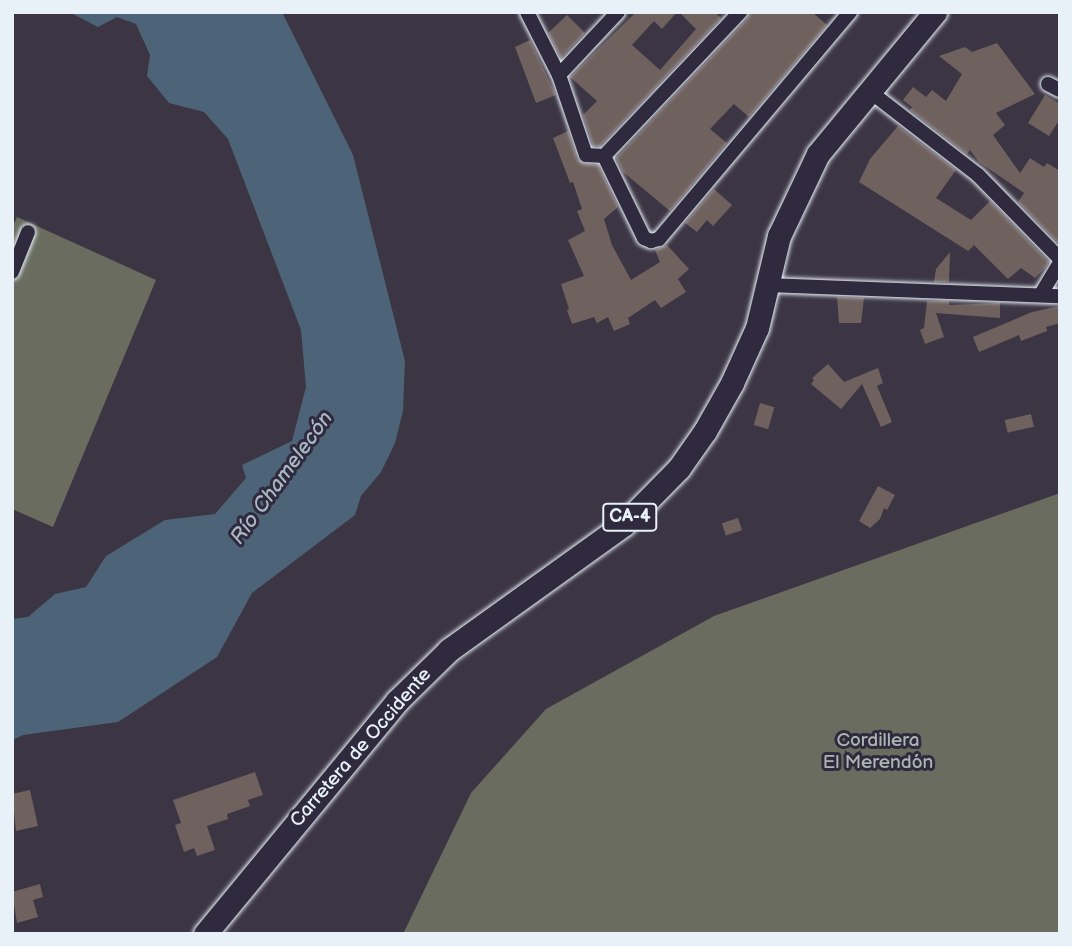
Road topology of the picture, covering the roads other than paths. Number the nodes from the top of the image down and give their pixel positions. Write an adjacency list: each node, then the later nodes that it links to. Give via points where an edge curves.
1 (527, 12): 6 (street)
2 (618, 12): 6 (street)
3 (740, 12): 8 (street)
4 (850, 12): 8 (street, via 659,239 644,238)
5 (935, 12): 7 (main road, Carretera de Occidente / CA-4)
6 (559, 75): 8 (street, via 586,155)
7 (868, 90): 10 (street, via 978,175); 12 (main road, Carretera de Occidente / CA-4, via 818,154 779,236)
8 (604, 156)
9 (28, 232): 11 (street)
10 (1060, 261): 13 (street)
11 (12, 272)
12 (767, 285): 13 (street); 15 (main road, Carretera de Occidente / CA-4, via 757,328 732,383 679,468 623,525 449,650 397,701)
13 (1041, 294): 14 (street)
14 (1060, 296)
15 (205, 934)

